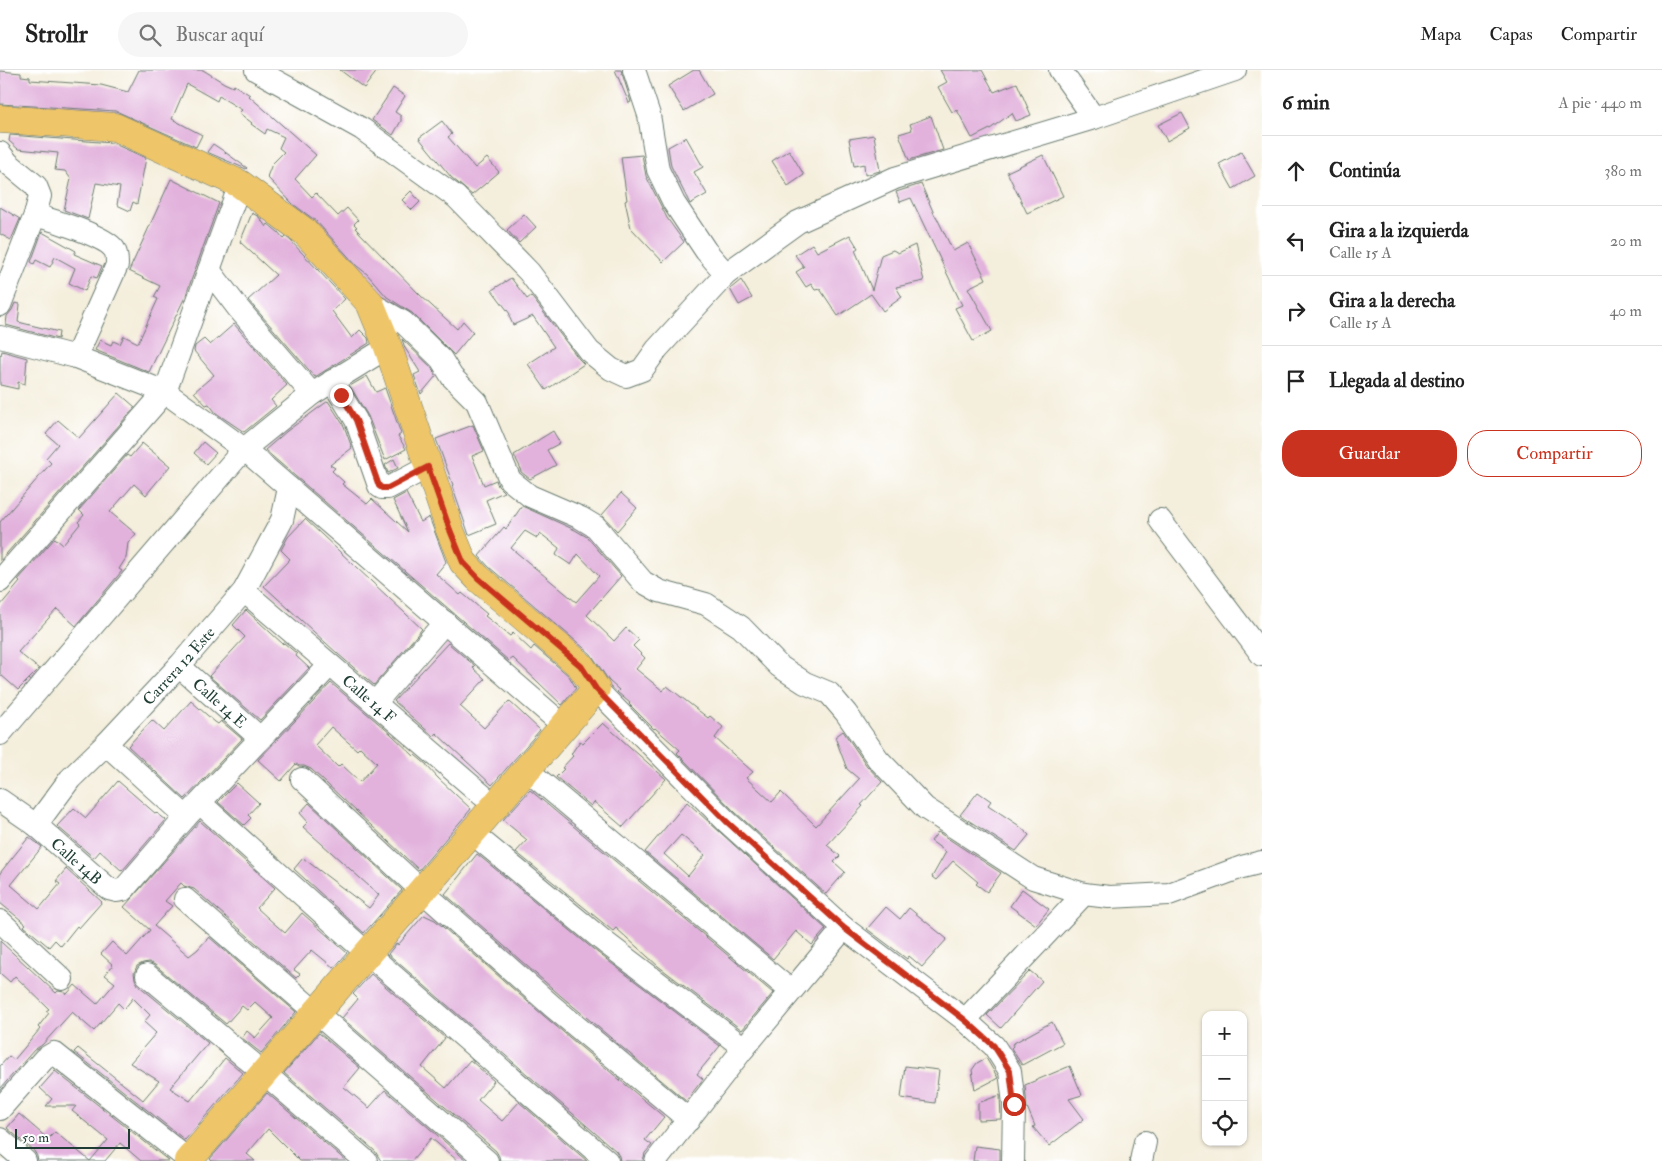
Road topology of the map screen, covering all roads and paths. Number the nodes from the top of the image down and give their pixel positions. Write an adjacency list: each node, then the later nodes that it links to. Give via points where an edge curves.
1 (256, 70): 11 (street, via 362,129 456,197 529,272 589,351 611,369 626,376 642,370 657,349)
2 (634, 70): 11 (street, via 649,115 658,170 674,203)
3 (1060, 70): 5 (street)
4 (1235, 70): 5 (street)
5 (1094, 118): 11 (street, via 895,178 798,222)
6 (0, 119): 8 (main road, via 115,126)
7 (0, 153): 9 (street, via 36,186 40,196)
8 (240, 184): 10 (street); 12 (main road, via 306,232)
9 (36, 215): 13 (street); 16 (street, via 107,242 116,251 117,264)
10 (209, 270): 18 (street); 19 (street)
11 (726, 274)
12 (370, 303): 15 (main road); 45 (street, via 403,322 442,359 452,377 477,402 510,480 530,496 596,527 643,582 659,591 706,604 741,627 779,666 829,694 878,759 926,808 1033,878)
13 (0, 305)
14 (0, 337): 16 (street)
15 (388, 347): 17 (street); 21 (main road)
16 (76, 357): 18 (street)
17 (332, 381): 19 (street); 21 (street, via 356,420 379,486 388,488)
18 (165, 392): 20 (street); 24 (street)
19 (312, 394): 20 (street)
20 (244, 449): 22 (street); 33 (street)
21 (428, 467): 30 (main road, via 463,562 581,666)
22 (289, 488): 25 (street, Carrera 12 Este, via 282,520); 26 (street)
23 (1160, 520): 27 (street)
24 (0, 581)
25 (244, 591): 28 (street, Calle 14 F); 29 (street, Carrera 12 Este)
26 (445, 622): 31 (street); 32 (street)
27 (1262, 655)
28 (330, 665): 31 (street, Calle 14 F); 34 (street)
29 (179, 666): 34 (street, Calle 14 E); 35 (street, Carrera 12 Este)
30 (596, 689): 32 (main road); 48 (street, via 726,821)
31 (375, 703): 39 (street, Calle 14 F)
32 (564, 726): 36 (main road)
33 (0, 734)
34 (260, 738): 40 (street)
35 (106, 744): 40 (street); 41 (street, Carrera 12 Este, via 70,779)
36 (527, 770): 39 (main road); 52 (street)
37 (302, 779): 44 (street)
38 (0, 800): 41 (street, Calle 14B)
39 (495, 806): 42 (main road)
40 (192, 810): 41 (street, Calle 14B, via 123,890 117,891 109,890); 49 (street)
41 (36, 826)
42 (472, 832): 44 (main road); 55 (street, via 606,944)
43 (1262, 862): 45 (street, via 1169,894 1109,897)
44 (422, 891): 49 (main road); 58 (street, via 552,1006)
45 (1084, 894): 54 (street)
46 (186, 899): 53 (street)
47 (0, 921): 51 (street)
48 (844, 928): 52 (street); 54 (street)
49 (367, 953): 53 (main road); 64 (street)
50 (148, 975): 56 (street)
51 (62, 979)
52 (791, 991): 55 (street)
53 (315, 1013): 56 (main road); 63 (street)
54 (965, 1020): 66 (street, via 994,1046 1010,1071 1014,1104)
55 (744, 1048): 58 (street)
56 (264, 1073): 60 (street); 62 (main road)
57 (0, 1109): 62 (street, via 44,1059 54,1053)
58 (689, 1120): 65 (street)
59 (0, 1139): 61 (street)
60 (357, 1158)
61 (26, 1161)
62 (189, 1161)
63 (487, 1161)
64 (607, 1161)
65 (656, 1161)
66 (1013, 1161)

